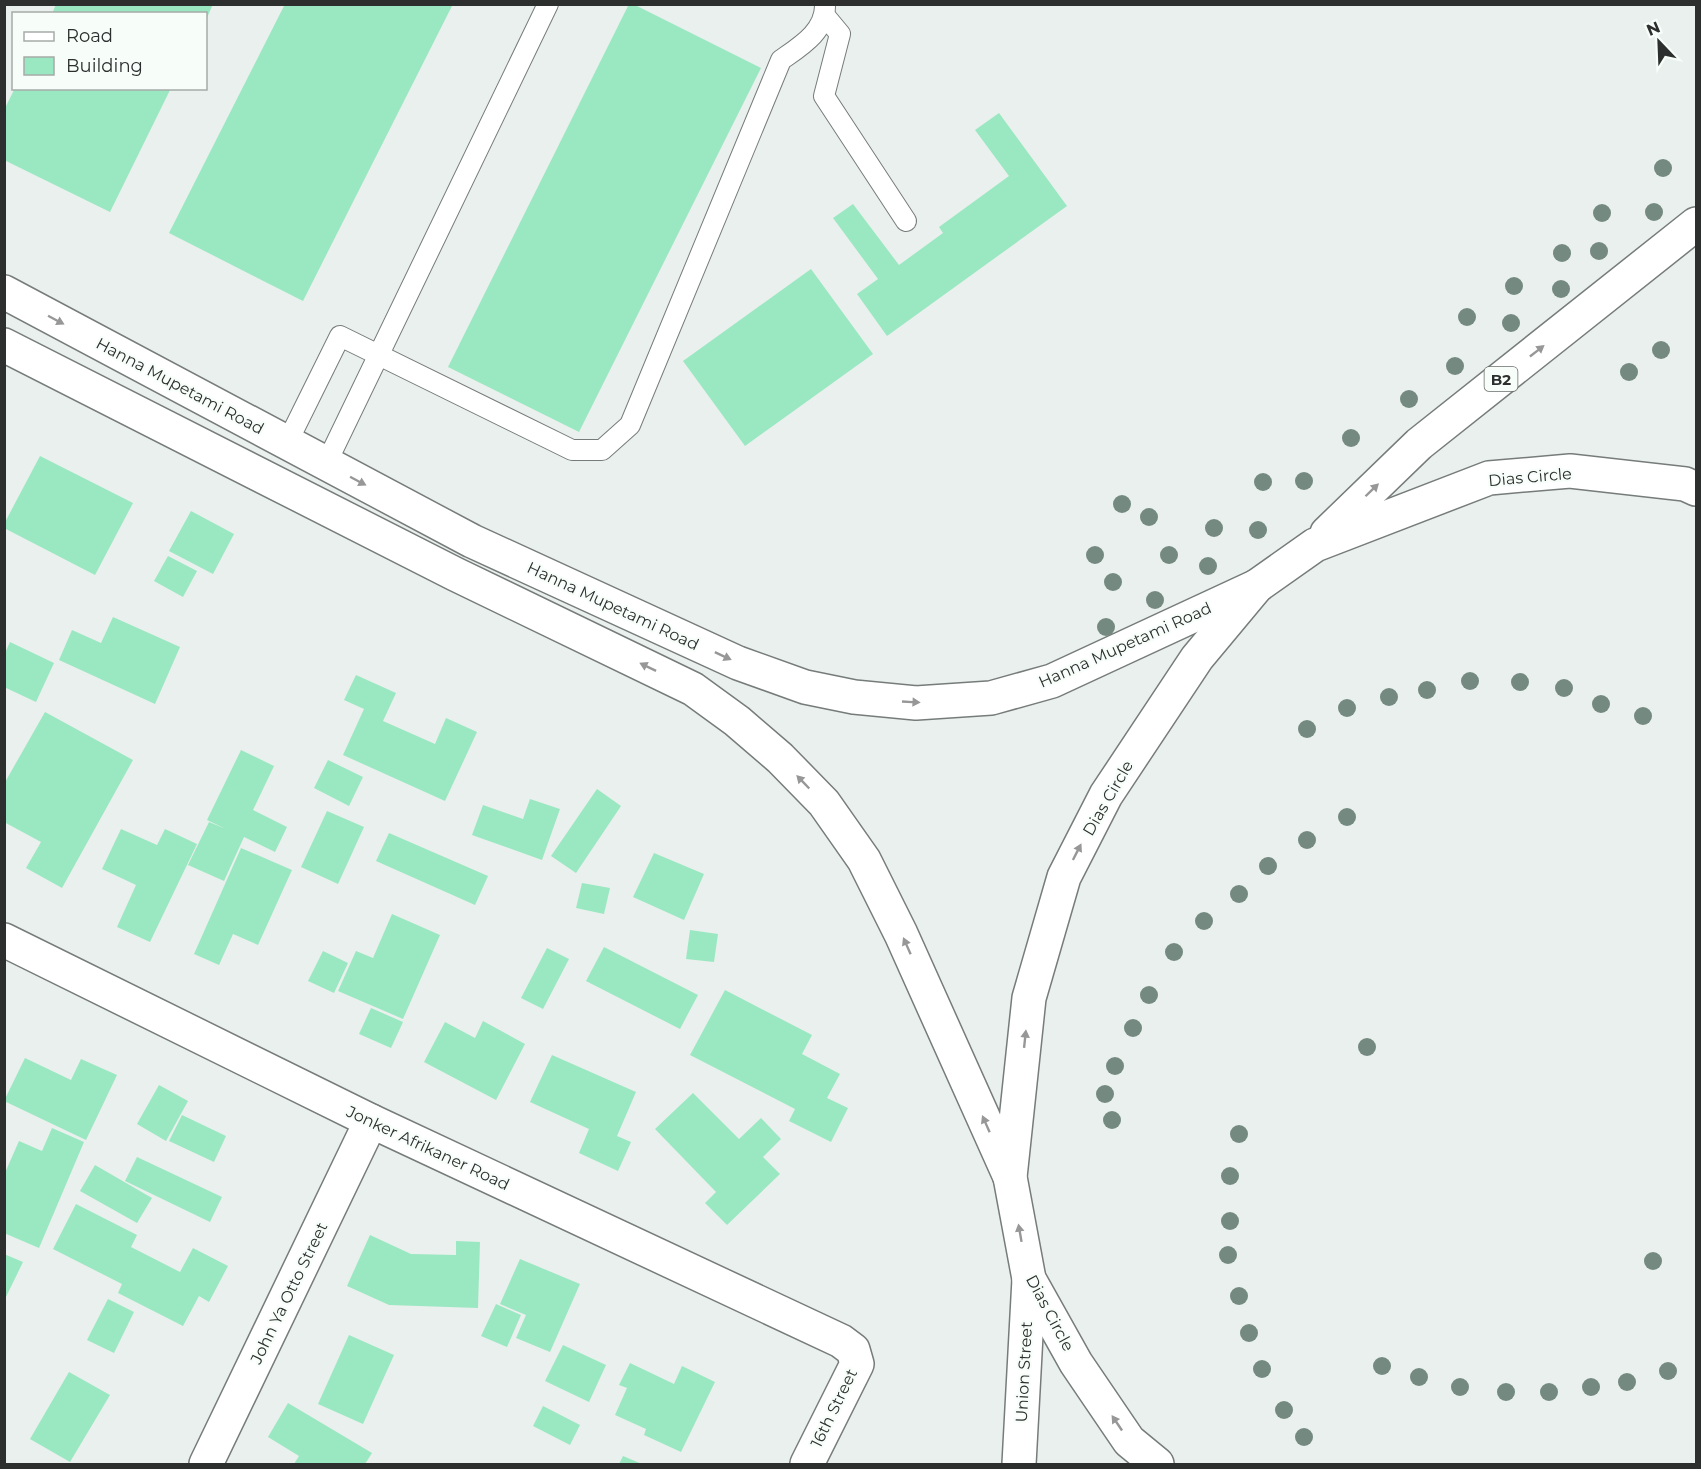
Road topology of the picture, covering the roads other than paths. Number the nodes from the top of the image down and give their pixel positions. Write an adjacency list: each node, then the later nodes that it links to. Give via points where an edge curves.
1 (548, 4): 7 (lane)
2 (825, 10): 3 (lane, via 840,34 824,96); 7 (lane, via 808,42 781,60 630,425 602,450 573,450)
3 (906, 220)
4 (1696, 224): 11 (main road, B2, one-way to 4, via 1419,444)
5 (4, 292): 8 (main road, Hanna Mupetami Road, one-way to 8)
6 (4, 345): 15 (main road, one-way to 6, via 902,934 864,860 824,803 737,721 693,689 455,574)
7 (379, 355): 8 (lane, via 340,336); 9 (lane)
8 (287, 443): 9 (main road, Hanna Mupetami Road)
9 (326, 464): 12 (main road, Hanna Mupetami Road, one-way to 12, via 472,541 738,663 805,687 854,697 916,703 991,698 1052,681)
10 (1696, 489): 11 (main road, Dias Circle, via 1685,484 1570,471 1489,478)
11 (1315, 545): 12 (main road, Dias Circle)
12 (1257, 586): 15 (main road, Dias Circle, one-way to 12, via 1029,998 1064,878 1106,795 1197,658)
13 (4, 940): 14 (main road, Jonker Afrikaner Road)
14 (371, 1121): 17 (main road, Jonker Afrikaner Road); 18 (main road, John Ya Otto Street)
15 (1010, 1178): 16 (main road, Dias Circle, one-way to 15)
16 (1029, 1279): 20 (main road, Union Street); 21 (main road, Dias Circle, one-way to 16, via 1129,1441 1076,1363)
17 (853, 1350): 19 (main road, 16th Street, via 857,1364)
18 (206, 1464)
19 (807, 1464)
20 (1018, 1464)
21 (1157, 1464)

